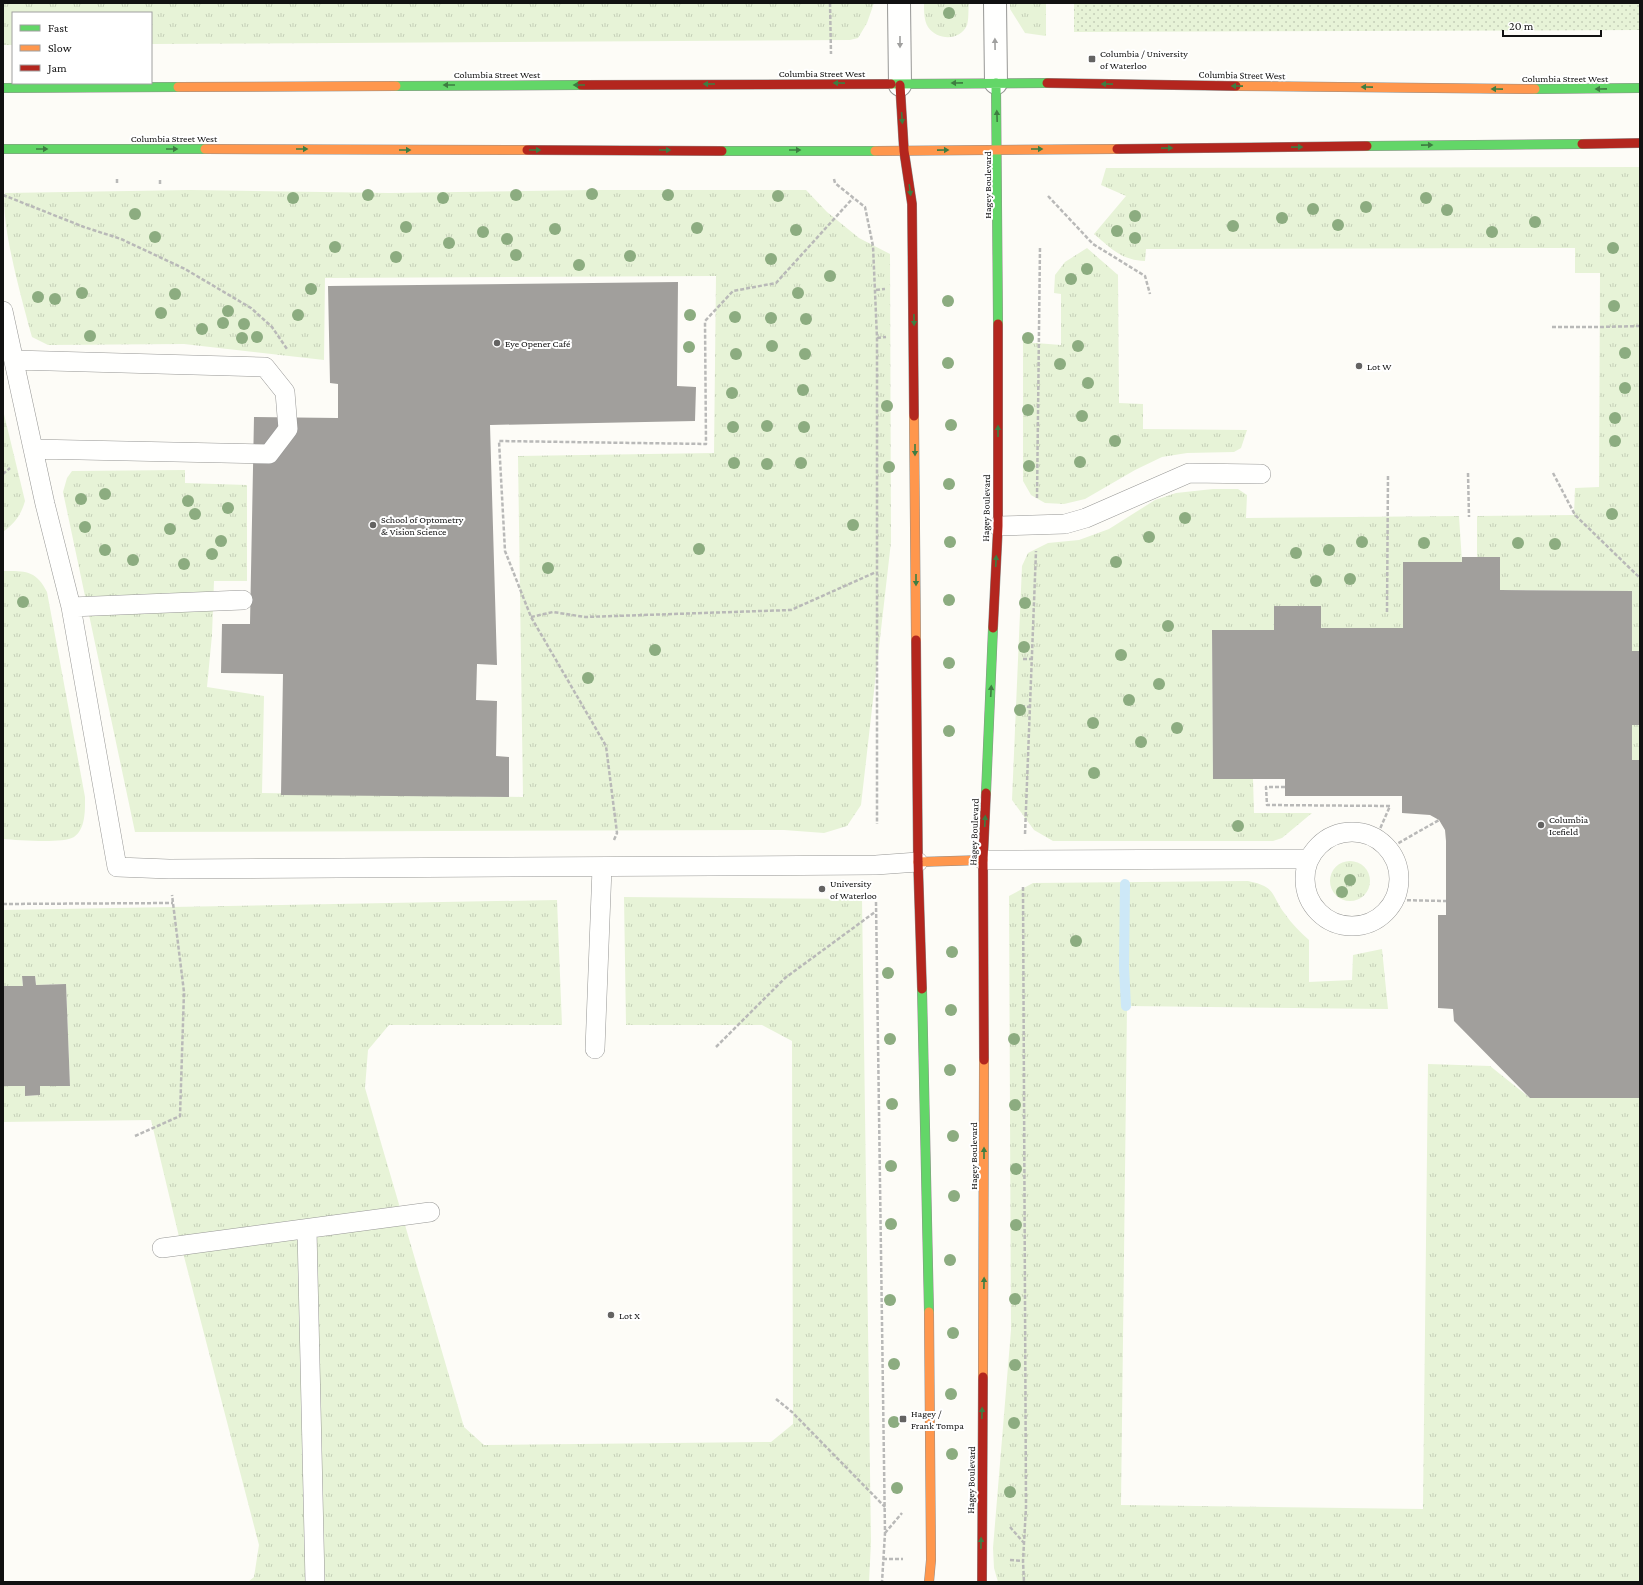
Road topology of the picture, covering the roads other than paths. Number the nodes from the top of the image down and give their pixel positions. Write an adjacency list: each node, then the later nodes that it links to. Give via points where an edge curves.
1 (899, 3): 4 (street, one-way to 4)
2 (995, 3): 3 (street, one-way to 2)
3 (996, 83): 4 (main road, Columbia Street West, one-way to 4); 6 (main road, Columbia Street West, one-way to 3, via 1536,90); 9 (main road, Hagey Boulevard, one-way to 3)
4 (900, 84): 5 (main road, Columbia Street West, one-way to 5); 10 (main road, one-way to 10)
5 (3, 88)
6 (1640, 88)
7 (1640, 143): 9 (main road, Columbia Street West, one-way to 7)
8 (3, 149): 10 (main road, Columbia Street West, one-way to 10)
9 (998, 149): 10 (main road, Columbia Street West, one-way to 9); 15 (main road, Hagey Boulevard, one-way to 9)
10 (904, 151): 20 (main road, one-way to 20, via 912,204)
11 (3, 311): 12 (lane)
12 (14, 360): 13 (lane); 13 (lane, via 265,367 286,392 288,429 268,454)
13 (33, 449): 17 (lane)
14 (1261, 474): 15 (lane, via 1188,473 1086,518 1065,524)
15 (998, 526): 19 (main road, Hagey Boulevard, one-way to 15)
16 (243, 600): 17 (lane)
17 (71, 607): 21 (lane, via 117,867)
18 (1309, 859): 18 (lane, via 1318,846 1331,837 1346,832 1362,833 1382,844 1396,860 1399,887 1395,900 1380,917 1366,924 1336,924 1322,916 1312,904 1306,890 1305,874); 19 (lane)
19 (983, 860): 20 (main road); 28 (main road, Hagey Boulevard, one-way to 19)
20 (918, 862): 21 (lane, via 876,865); 27 (main road, via 929,1244)
21 (602, 868): 22 (lane)
22 (595, 1049)
23 (430, 1212): 24 (lane)
24 (307, 1230): 25 (lane); 26 (lane)
25 (162, 1248)
26 (315, 1582)
27 (929, 1582)
28 (982, 1582)

